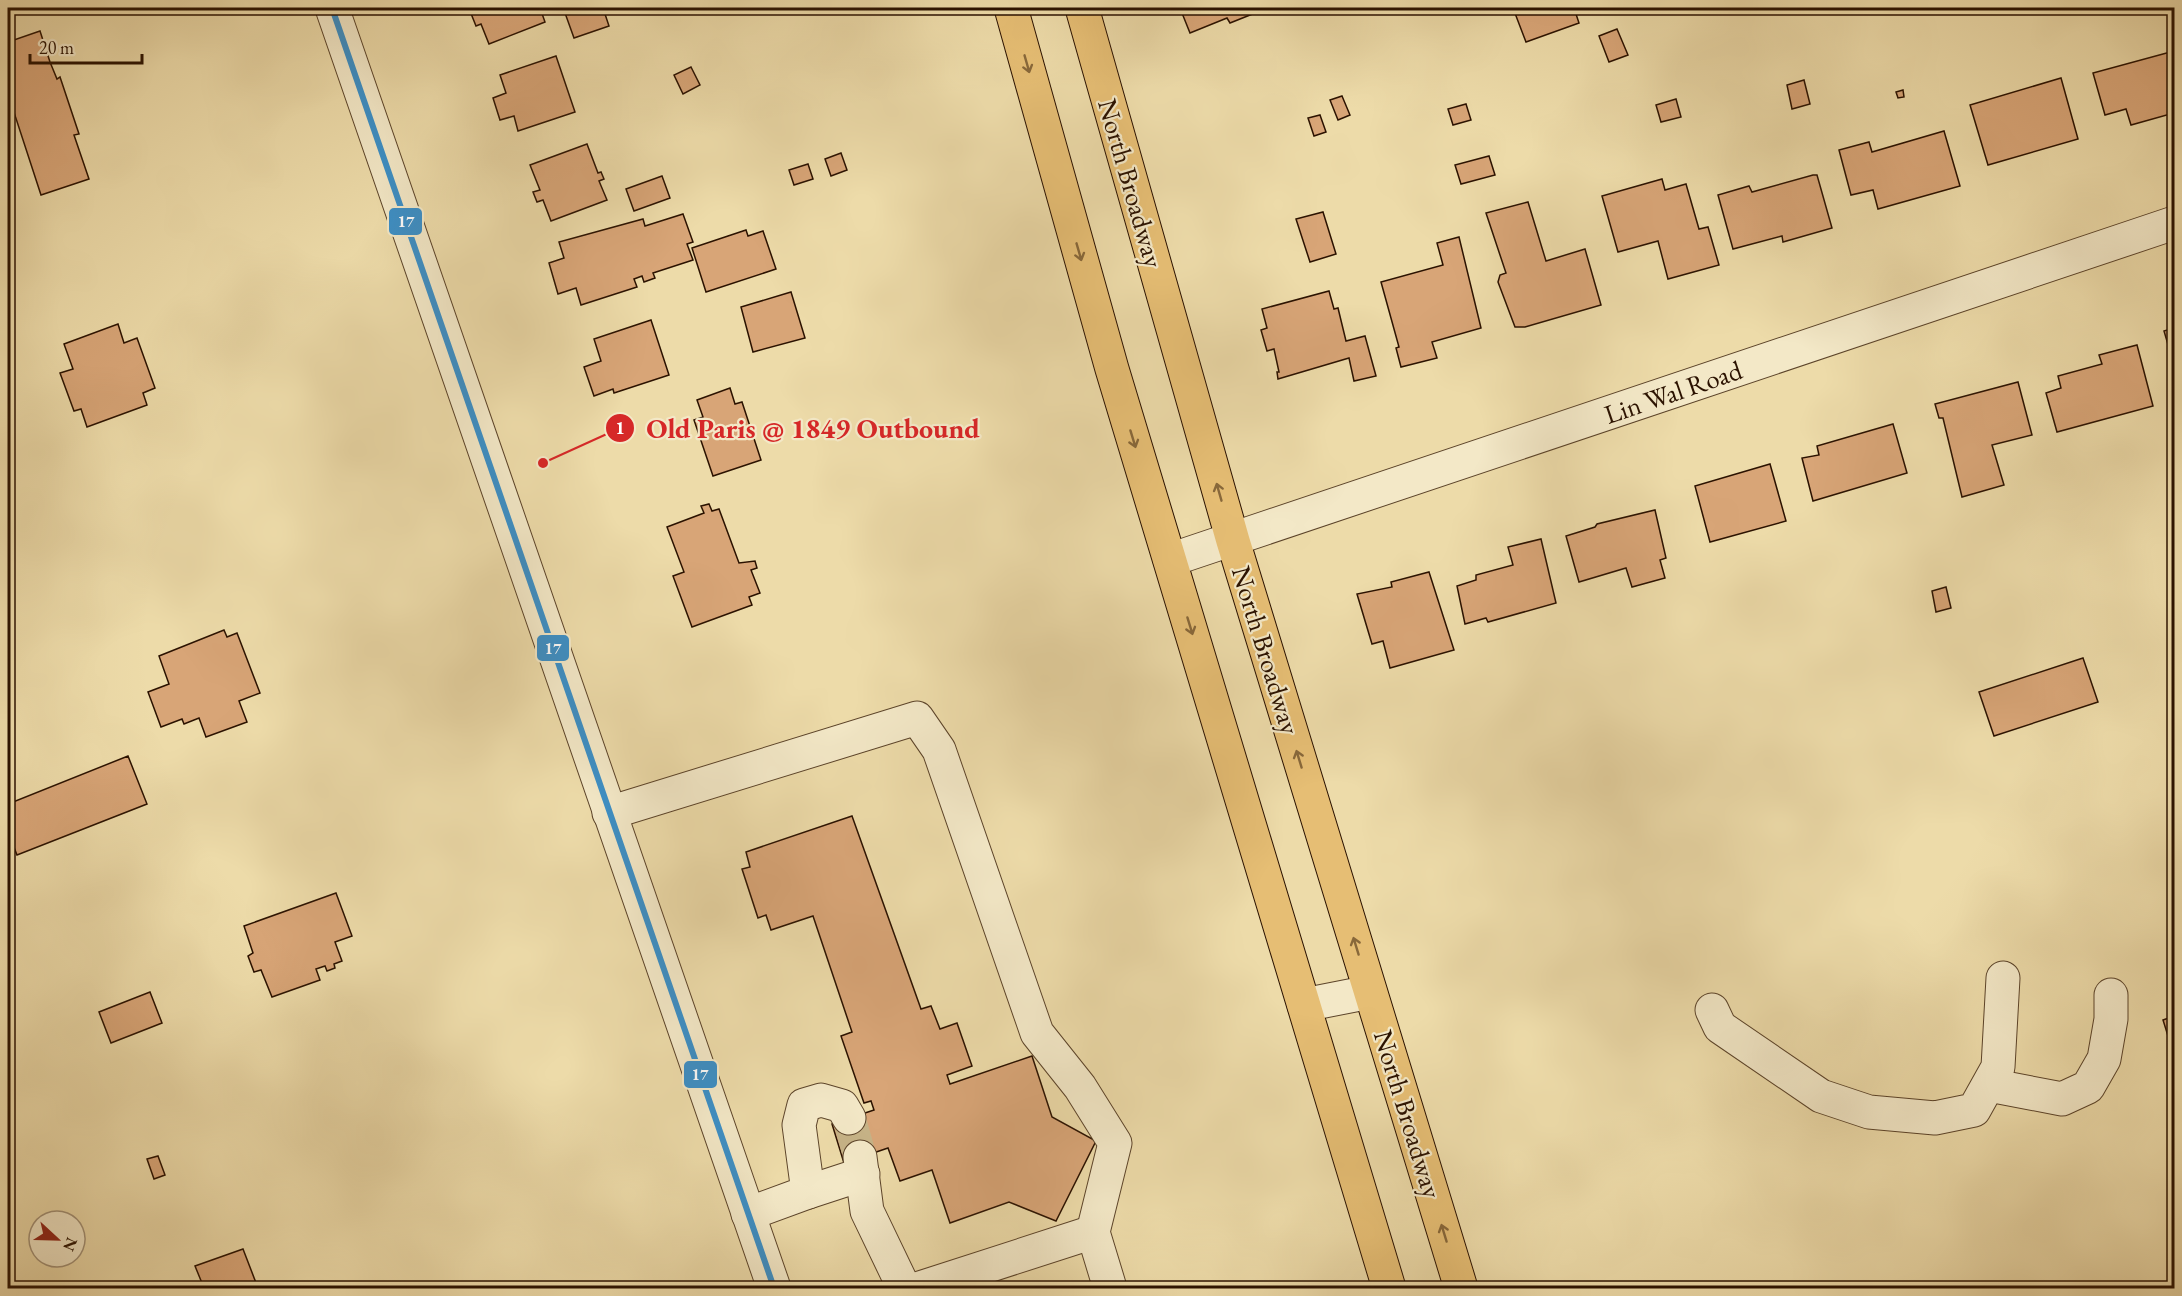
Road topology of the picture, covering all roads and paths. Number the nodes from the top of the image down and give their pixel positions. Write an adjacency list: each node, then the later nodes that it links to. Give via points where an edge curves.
1 (332, 8): 7 (street)
2 (1011, 8): 6 (highway, one-way to 6)
3 (1082, 8): 5 (highway, North Broadway, one-way to 3)
4 (2175, 223): 5 (street, Lin Wal Road)
5 (1233, 541): 6 (street, Lin Wal Road); 9 (highway, North Broadway, one-way to 5)
6 (1170, 560): 11 (highway, one-way to 11)
7 (609, 813): 16 (street); 17 (street, via 917,718 939,750 1037,1032 1080,1087 1115,1143)
8 (2003, 978): 13 (street, via 1998,1067)
9 (1370, 992): 11 (street); 23 (highway, North Broadway, one-way to 9)
10 (2110, 995): 13 (street, via 2104,1059 2088,1087 2062,1099)
11 (1304, 1005): 22 (highway)
12 (1712, 1010): 13 (street, via 1720,1027 1821,1096 1869,1112 1935,1118 1974,1110)
13 (1989, 1084)
14 (849, 1119): 15 (street, via 842,1106 821,1100 804,1105 799,1125)
15 (808, 1192): 16 (street); 19 (street, via 861,1166 867,1211)
16 (748, 1214): 18 (street)
17 (1093, 1232): 20 (street); 21 (street)
18 (774, 1288)
19 (904, 1288)
20 (920, 1288)
21 (1110, 1288)
22 (1389, 1288)
23 (1461, 1288)

